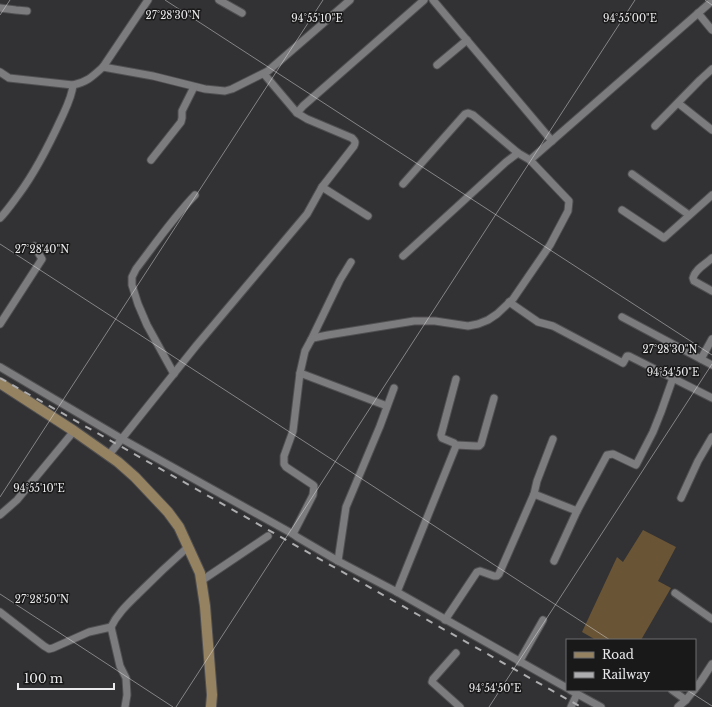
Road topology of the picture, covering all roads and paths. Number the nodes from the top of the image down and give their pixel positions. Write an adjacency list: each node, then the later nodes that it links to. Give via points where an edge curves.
1 (148, 0): 14 (street)
2 (219, 0): 9 (street)
3 (350, 0): 17 (street)
4 (424, 0): 21 (street)
5 (433, 0): 12 (street)
6 (712, 1): 10 (street)
7 (0, 8): 8 (street)
8 (27, 11)
9 (242, 13)
10 (698, 13): 11 (street); 24 (street)
11 (712, 30)
12 (467, 40): 13 (street); 24 (street)
13 (437, 65)
14 (103, 67): 18 (street, via 83,82); 19 (street)
15 (712, 69): 20 (street)
16 (0, 72): 18 (street, via 9,78)
17 (264, 74): 19 (street, via 225,91); 21 (street)
18 (73, 85): 36 (street, via 64,112 43,156)
19 (194, 87): 26 (street, via 182,111 181,122)
20 (678, 103): 22 (street); 23 (street)
21 (297, 113): 30 (street, via 355,140 354,146)
22 (655, 126)
23 (712, 130)
24 (552, 141): 27 (street)
25 (518, 153): 27 (street); 29 (street, via 468,113); 38 (street)
26 (151, 160)
27 (530, 160): 42 (street, via 568,201 568,211 550,245)
28 (632, 174): 35 (street)
29 (403, 184)
30 (322, 187): 34 (street); 51 (street, via 307,214)
31 (195, 195): 51 (street, via 169,224 132,277 132,285 147,325)
32 (712, 195): 35 (street)
33 (622, 210): 35 (street, via 664,238)
34 (368, 216)
35 (689, 216)
36 (0, 218)
37 (34, 246): 44 (street, via 42,259)
38 (403, 256)
39 (712, 258): 41 (street, via 694,274 693,278)
40 (351, 262): 46 (street)
41 (712, 291)
42 (509, 302): 46 (street, via 488,320 468,326 414,321); 52 (street, via 538,322 553,326 622,363 629,356)
43 (622, 317): 47 (street)
44 (0, 324)
45 (712, 339): 47 (street)
46 (311, 340): 50 (street, via 305,351)
47 (701, 359): 48 (street)
48 (712, 365)
49 (0, 367): 61 (street)
50 (300, 373): 58 (street); 69 (street, via 293,431 284,460 286,467 313,484 314,489)
51 (174, 374): 61 (street)
52 (673, 378): 57 (street); 67 (street, via 653,432 636,465 613,454 607,455)
53 (456, 379): 63 (street, via 441,436)
54 (0, 384): 59 (main road)
55 (394, 388): 58 (street)
56 (494, 398): 63 (street, via 481,444)
57 (712, 398)
58 (387, 406): 72 (street, via 346,507)
59 (74, 431): 64 (main road); 68 (street, via 17,500)
60 (712, 437): 66 (street)
61 (122, 439): 64 (street); 69 (street)
62 (553, 439): 65 (street)
63 (456, 445): 75 (street)
64 (108, 456): 71 (main road, via 135,476 168,512)
65 (534, 494): 67 (street); 79 (street, via 499,574 494,576 477,572)
66 (681, 498)
67 (577, 511): 73 (street)
68 (0, 515)
69 (292, 534): 72 (street)
70 (268, 536): 74 (street)
71 (188, 548): 74 (main road, via 200,573); 81 (street, via 126,606)
72 (338, 561): 75 (street)
73 (554, 561)
74 (201, 581): 93 (main road, via 205,606)
75 (397, 592): 79 (street)
76 (675, 593): 78 (street)
77 (0, 612): 81 (street, via 49,649 88,632)
78 (712, 619)
79 (445, 620): 83 (street)
80 (543, 620): 83 (street)
81 (111, 626): 92 (street, via 120,666 126,678)
82 (456, 653): 94 (street, via 432,682)
83 (519, 662): 85 (street)
84 (712, 664): 86 (street)
85 (566, 687)
86 (696, 689)
87 (572, 691): 90 (street)
88 (673, 691): 91 (street)
89 (694, 691): 91 (street)
90 (577, 694): 95 (street); 96 (street)
91 (686, 700): 97 (street)
92 (125, 707)
93 (211, 707)
94 (460, 707)
95 (570, 707)
96 (601, 707)
97 (678, 707)

